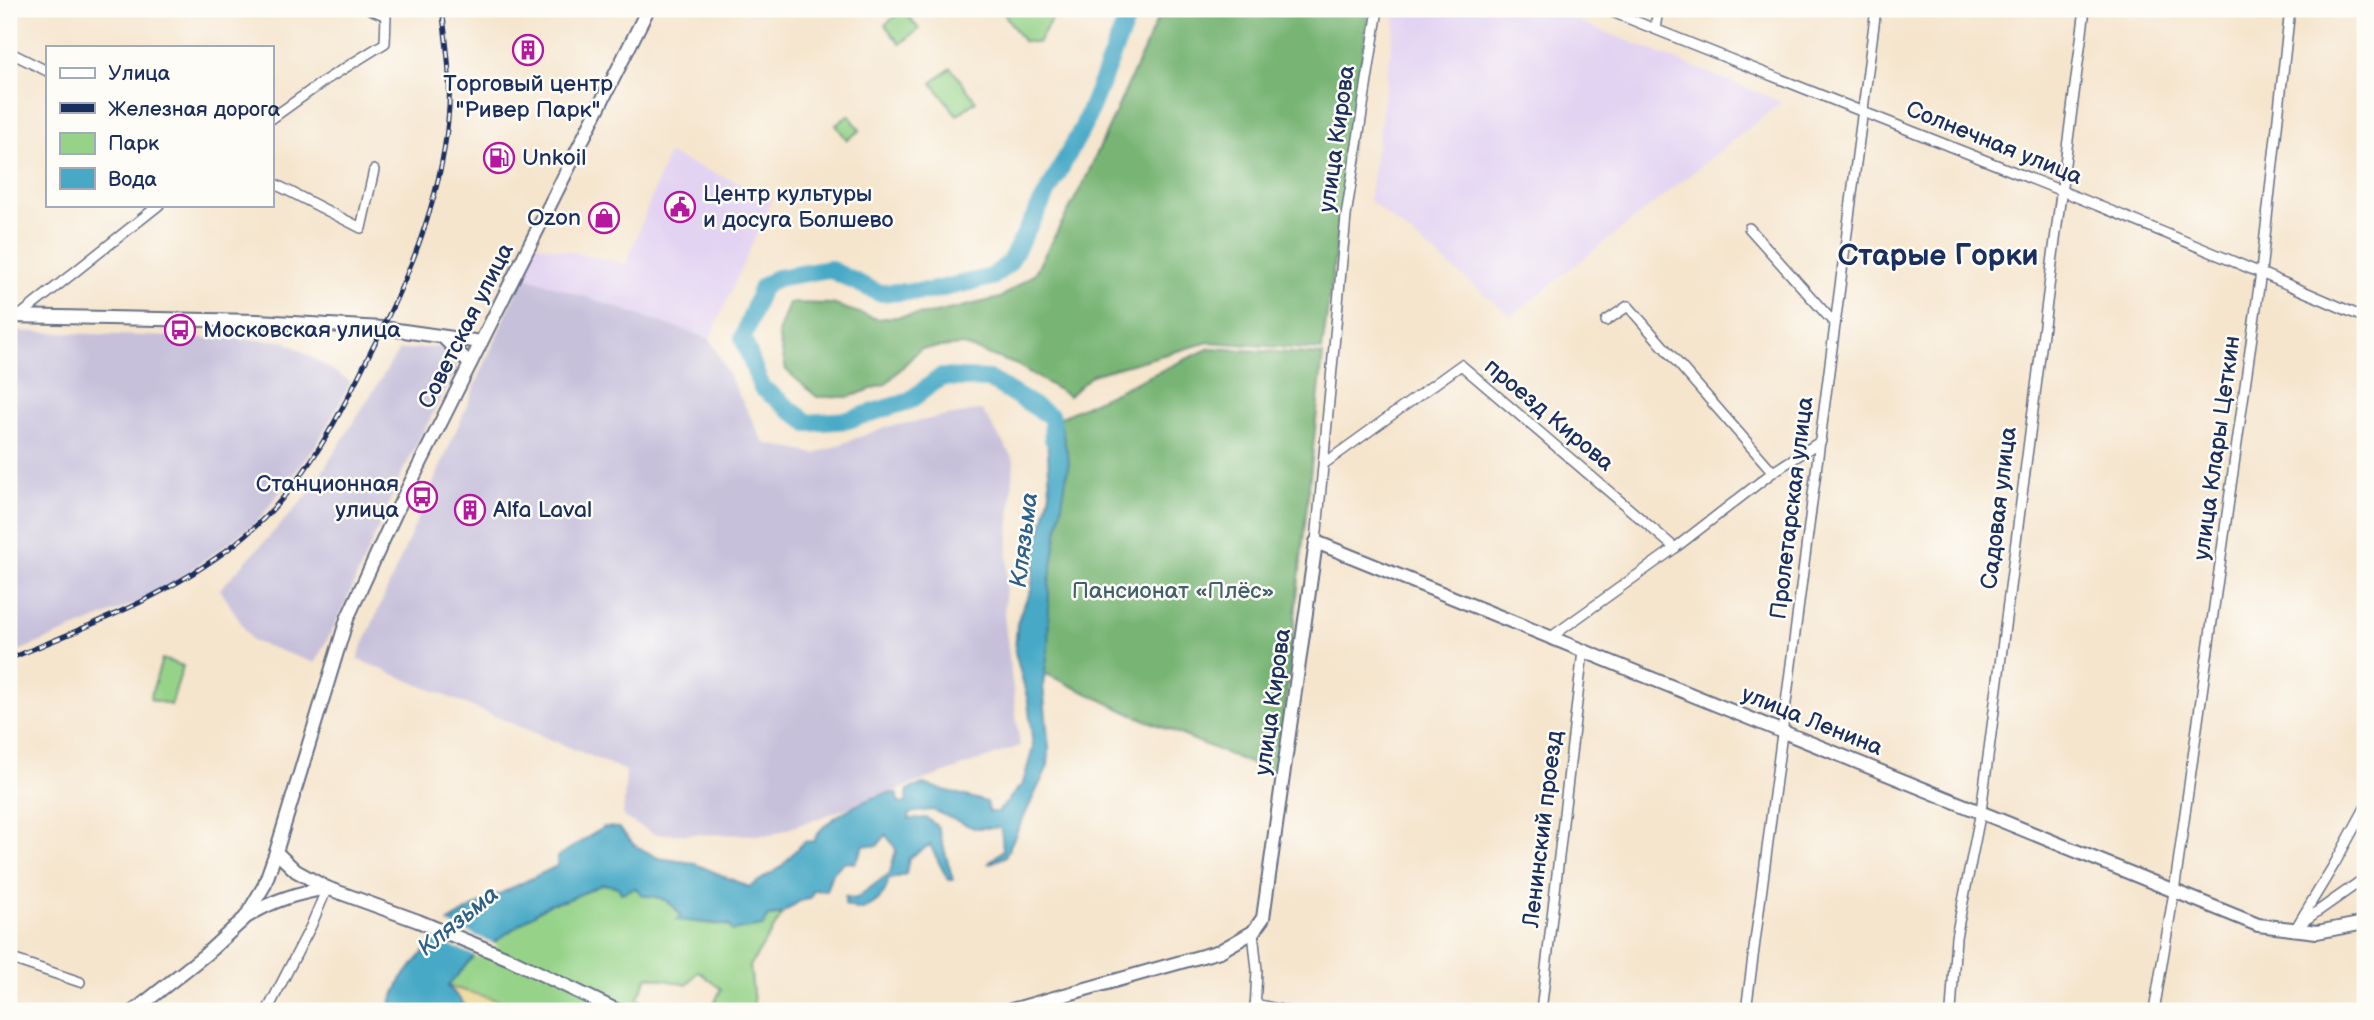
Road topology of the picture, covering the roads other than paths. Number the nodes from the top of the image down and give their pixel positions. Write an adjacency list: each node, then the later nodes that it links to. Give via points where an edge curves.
1 (370, 9): 13 (street, via 386,16 385,43)
2 (648, 9): 25 (street, Советская улица)
3 (1378, 9): 28 (street, улица Кирова, via 1346,216)
4 (1605, 9): 9 (street, Солнечная улица)
5 (1658, 9): 9 (street)
6 (1876, 9): 12 (street, Пролетарская улица)
7 (2085, 9): 16 (street, Садовая улица)
8 (2290, 9): 19 (street, улица Клары Цеткин)
9 (1656, 29): 12 (street, Солнечная улица)
10 (9, 52): 11 (street)
11 (46, 70)
12 (1864, 110): 16 (street, Солнечная улица); 23 (street, Пролетарская улица)
13 (273, 118)
14 (374, 170): 15 (street, via 361,228)
15 (273, 183)
16 (2060, 191): 19 (street, Солнечная улица); 36 (street, Садовая улица)
17 (158, 206): 20 (street)
18 (1749, 228): 23 (street)
19 (2261, 272): 21 (street, Солнечная улица); 40 (street, улица Клары Цеткин)
20 (14, 317): 24 (street, via 257,321 383,328)
21 (2365, 318)
22 (1606, 321): 29 (street, via 1628,306)
23 (1835, 324): 27 (street, Пролетарская улица)
24 (443, 337): 25 (street); 26 (street)
25 (481, 342): 26 (street, Советская улица)
26 (470, 364): 37 (street, Советская улица, via 347,619)
27 (1821, 440): 29 (street); 34 (street, Пролетарская улица)
28 (1325, 463): 30 (street, улица Кирова); 31 (street, проезд Кирова, via 1461,365)
29 (1773, 472): 31 (street)
30 (1316, 542): 32 (street, улица Ленина); 44 (street, улица Кирова, via 1268,899)
31 (1675, 548): 32 (street)
32 (1551, 637): 33 (street, улица Ленина)
33 (1583, 651): 34 (street, улица Ленина); 53 (street, Ленинский проезд)
34 (1782, 732): 36 (street, улица Ленина); 54 (street, Пролетарская улица)
35 (2365, 808): 43 (street)
36 (1981, 811): 40 (street, улица Ленина); 55 (street, Садовая улица, via 1955,937)
37 (276, 852): 39 (street, via 296,871); 41 (street, via 264,886)
38 (2365, 878): 43 (street)
39 (327, 888): 41 (street, via 277,900); 49 (street); 50 (street, via 510,959)
40 (2174, 892): 43 (street, улица Ленина, via 2258,925); 56 (street, улица Клары Цеткин)
41 (245, 918): 48 (street)
42 (2365, 923): 43 (street, улица Ленина, via 2317,932)
43 (2295, 928)
44 (1253, 932): 47 (street); 51 (street, via 1220,951)
45 (9, 958): 46 (street)
46 (80, 982)
47 (1255, 1007): 52 (street)
48 (134, 1011)
49 (267, 1011)
50 (618, 1011)
51 (1008, 1011)
52 (1287, 1011)
53 (1541, 1011)
54 (1746, 1011)
55 (1951, 1011)
56 (2154, 1011)

